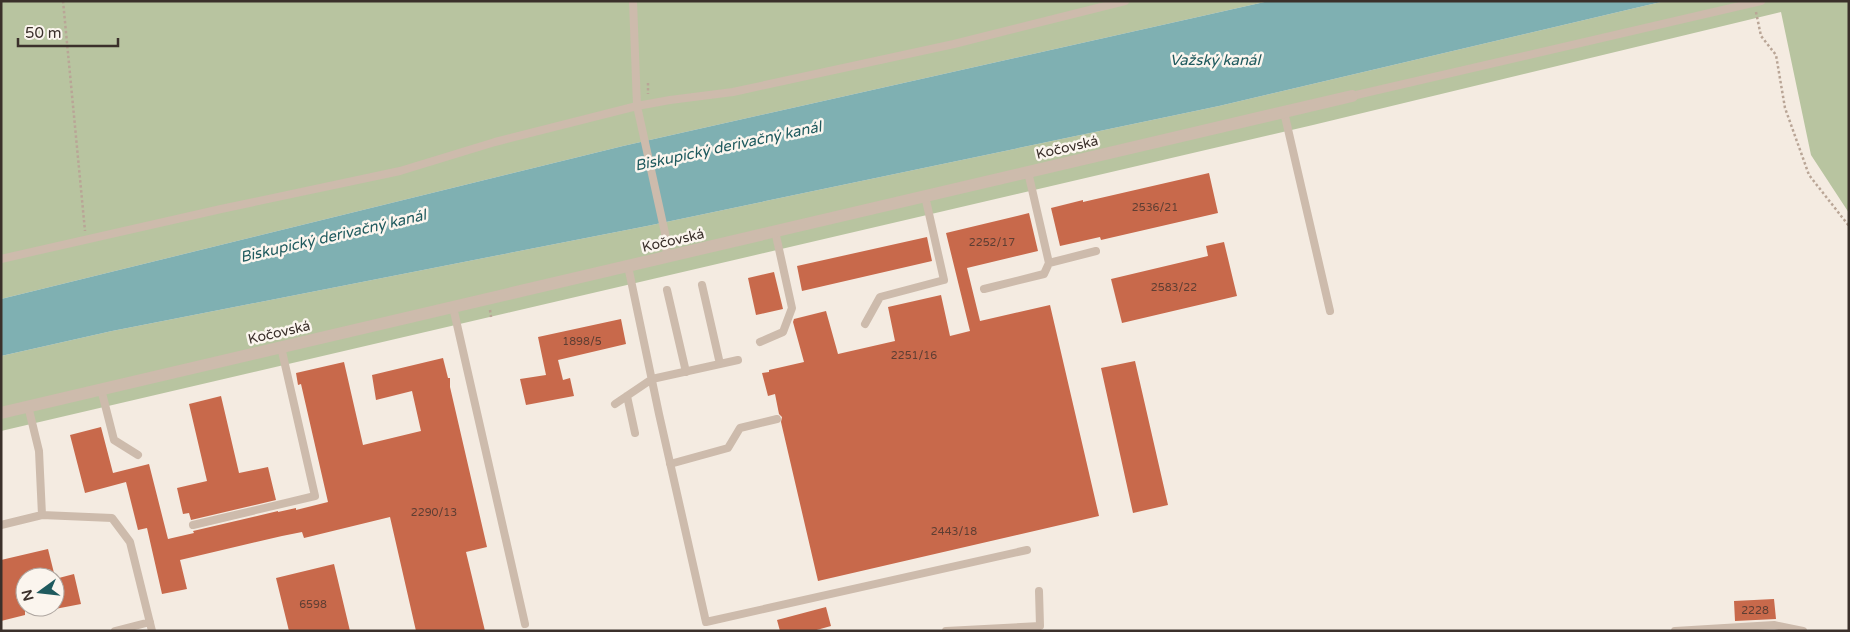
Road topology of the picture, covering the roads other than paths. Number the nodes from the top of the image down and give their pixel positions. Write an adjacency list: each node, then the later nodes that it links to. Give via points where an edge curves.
1 (634, 1): 5 (lane)
2 (1125, 1): 5 (lane, via 954,44 752,88)
3 (1757, 2): 4 (lane)
4 (1352, 96): 6 (street, Kočovská)
5 (637, 106): 11 (lane, via 665,233); 12 (lane, via 495,142 400,171)
6 (1284, 112): 7 (street, Kočovská); 19 (lane)
7 (1028, 172): 8 (street, Kočovská); 13 (lane)
8 (925, 196): 9 (street, Kočovská); 20 (lane, via 944,280 880,296)
9 (775, 231): 11 (street, Kočovská); 21 (lane, via 792,308 783,332)
10 (1096, 251): 13 (lane)
11 (667, 257): 14 (street, Kočovská)
12 (1, 259)
13 (1049, 264): 16 (lane, via 1044,274)
14 (628, 266): 18 (street, Kočovská); 26 (lane)
15 (702, 285): 24 (lane)
16 (984, 289)
17 (667, 290): 25 (lane)
18 (453, 307): 22 (street, Kočovská); 42 (lane)
19 (1330, 311)
20 (866, 324)
21 (760, 342)
22 (281, 347): 27 (street, Kočovská); 37 (lane, via 315,496)
23 (738, 360): 24 (lane)
24 (720, 364): 25 (lane)
25 (686, 372): 26 (lane)
26 (652, 379): 28 (lane); 35 (lane)
27 (102, 389): 30 (street, Kočovská); 34 (lane, via 114,440)
28 (627, 396): 29 (lane); 33 (lane)
29 (615, 404)
30 (28, 406): 31 (street, Kočovská); 36 (lane, via 39,451)
31 (1, 413)
32 (777, 419): 35 (lane, via 740,428 728,448)
33 (635, 433)
34 (138, 455)
35 (670, 464): 39 (lane, via 706,622)
36 (42, 515): 38 (lane); 41 (lane, via 112,518 130,542)
37 (193, 524)
38 (1, 525)
39 (1027, 550)
40 (1039, 591): 43 (lane)
41 (150, 622): 44 (lane); 45 (lane)
42 (525, 624)
43 (1040, 628): 47 (lane)
44 (116, 631)
45 (152, 631)
46 (946, 631): 47 (lane)
47 (953, 631)
48 (1675, 631): 49 (lane, via 1774,626)
49 (1803, 631)

